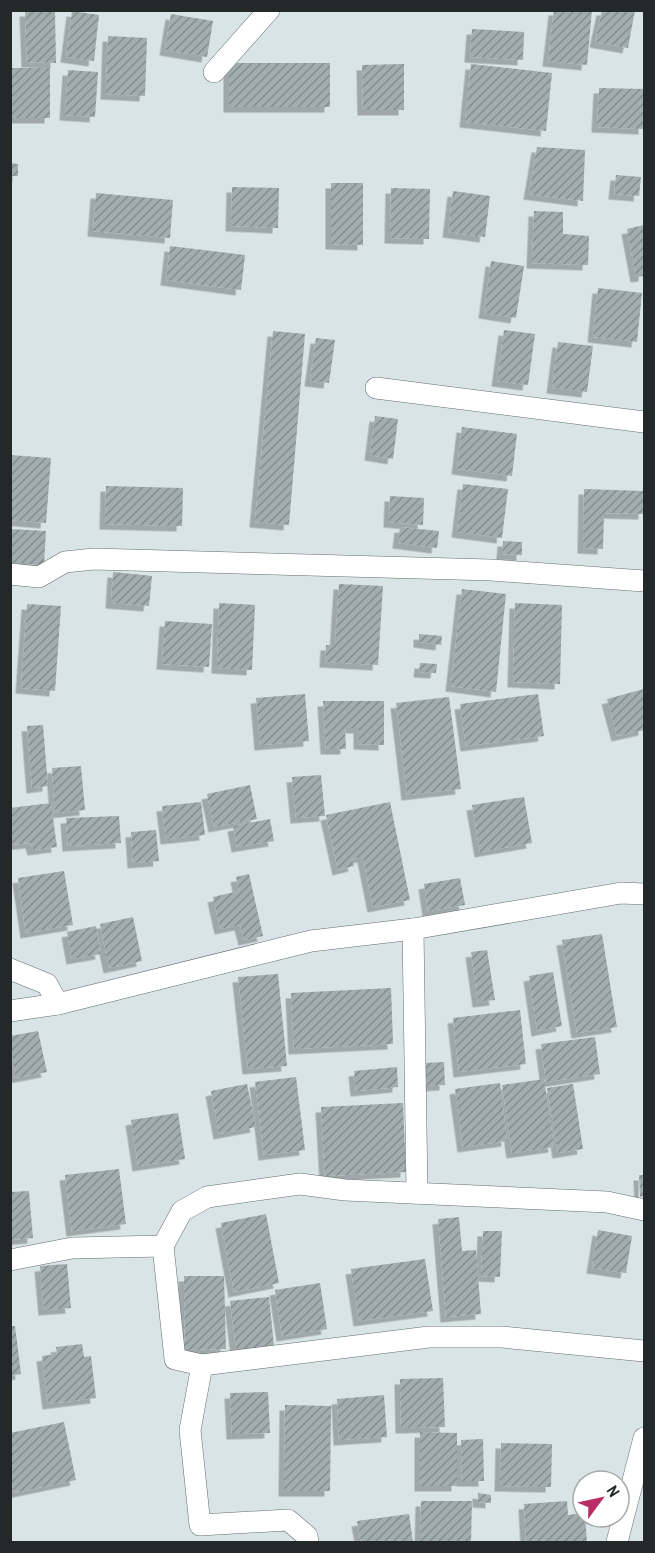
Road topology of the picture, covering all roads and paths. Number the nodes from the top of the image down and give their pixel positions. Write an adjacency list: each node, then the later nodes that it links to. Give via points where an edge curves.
1 (269, 10): 2 (street)
2 (214, 72)
3 (376, 388): 4 (street)
4 (645, 422)
5 (10, 574): 6 (street, via 39,577 65,562 94,559 491,570)
6 (645, 581)
7 (645, 894): 8 (street, via 621,893)
8 (413, 929): 10 (street, via 311,941); 12 (street)
9 (10, 969): 10 (street, via 47,984)
10 (58, 1004): 11 (street)
11 (10, 1011)
12 (417, 1193): 13 (street, via 607,1202); 14 (street, via 300,1184 207,1197 182,1211)
13 (645, 1210)
14 (163, 1246): 15 (street, via 72,1248); 17 (street, via 175,1359)
15 (10, 1260)
16 (645, 1351): 17 (street, via 502,1337 429,1337)
17 (202, 1365): 19 (street, via 190,1430 200,1525 288,1520 307,1536)
18 (645, 1438): 20 (street)
19 (308, 1542)
20 (617, 1542)

